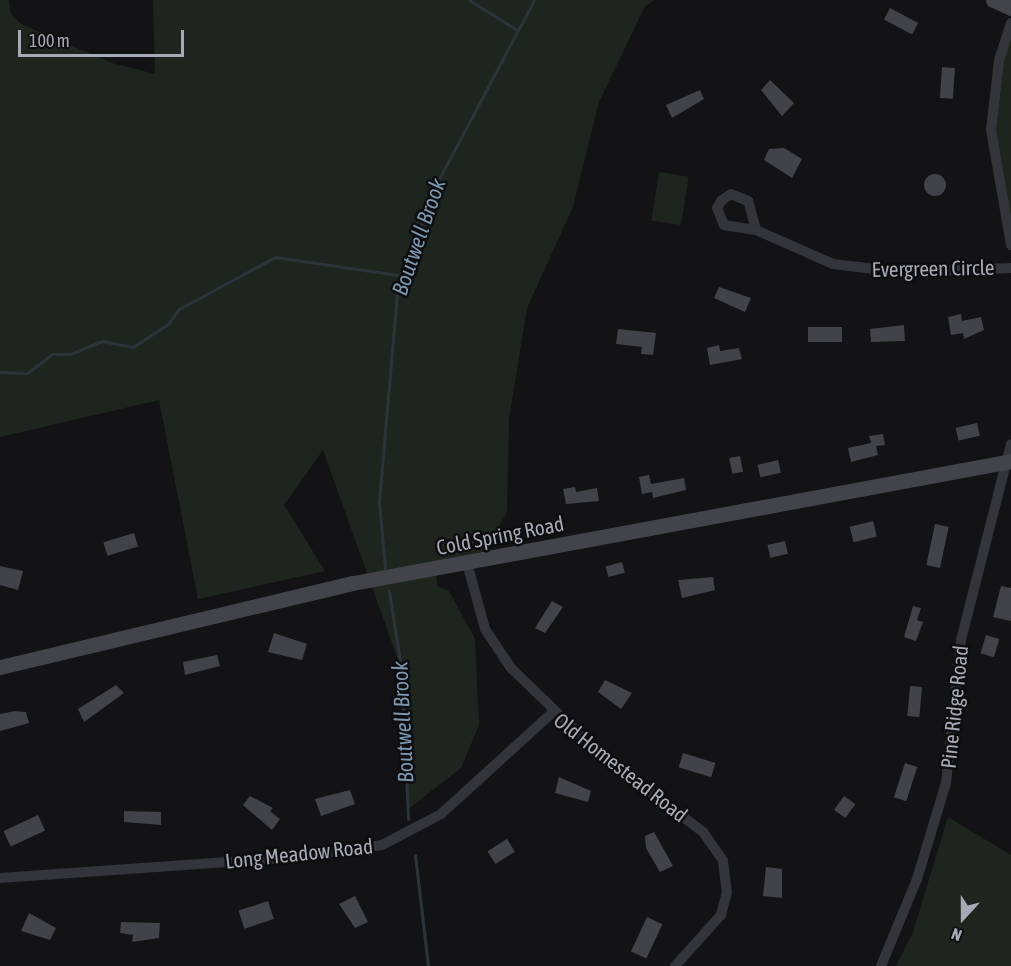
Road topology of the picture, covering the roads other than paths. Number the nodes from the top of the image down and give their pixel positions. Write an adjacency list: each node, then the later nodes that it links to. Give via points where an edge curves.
1 (993, 0): 2 (street)
2 (1011, 8)
3 (1011, 23): 5 (street, via 999,60 992,130)
4 (756, 230): 6 (street, Evergreen Circle, via 806,256 847,267 928,272)
5 (1011, 245)
6 (1011, 268)
7 (1011, 444): 8 (street, Pine Ridge Road)
8 (1009, 461): 9 (street, Cold Spring Road); 14 (street, Pine Ridge Road, via 961,640 945,783 917,879)
9 (467, 563): 10 (street, Cold Spring Road, via 269,600); 11 (street, Old Homestead Road, via 476,607 494,645)
10 (0, 667)
11 (552, 713): 12 (street, Long Meadow Road, via 441,814 382,845 288,858); 13 (street, Old Homestead Road, via 703,832 723,861 728,892 721,915)
12 (0, 878)
13 (675, 966)
14 (881, 966)

